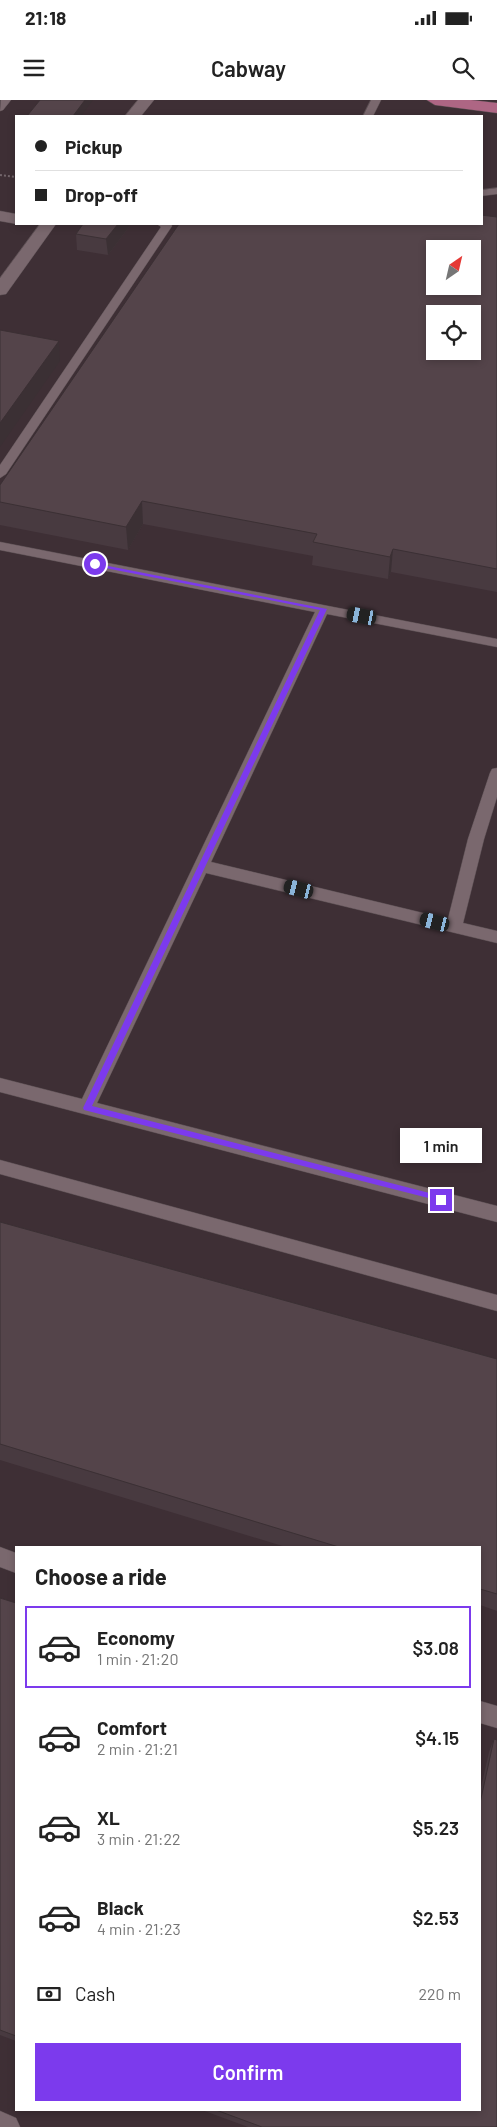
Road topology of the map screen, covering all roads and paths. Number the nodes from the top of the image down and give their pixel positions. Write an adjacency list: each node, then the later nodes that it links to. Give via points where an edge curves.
1 (6, 100): 5 (lane)
2 (146, 100): 7 (street)
3 (376, 100): 8 (lane)
4 (435, 100): 6 (main road)
5 (0, 108)
6 (497, 108)
7 (134, 115)
8 (368, 115)
9 (0, 175): 10 (path)
10 (15, 177)
11 (497, 191): 12 (lane)
12 (483, 193)
13 (0, 216): 14 (street)
14 (15, 219)
15 (47, 225): 17 (street)
16 (164, 225): 18 (lane, via 167,226)
17 (0, 290)
18 (0, 474)
19 (0, 546): 20 (lane)
20 (323, 609): 21 (lane); 23 (lane)
21 (497, 643)
22 (497, 773): 24 (lane, via 476,838)
23 (202, 866): 24 (lane); 27 (lane)
24 (454, 927): 25 (lane)
25 (497, 937)
26 (0, 1085): 27 (lane)
27 (87, 1108): 29 (lane)
28 (0, 1167): 30 (lane)
29 (497, 1214)
30 (497, 1303)
31 (0, 1557): 32 (lane)
32 (15, 1563)
33 (481, 1712): 34 (lane)
34 (497, 1717)
35 (0, 2124): 36 (lane)
36 (7, 2127)

